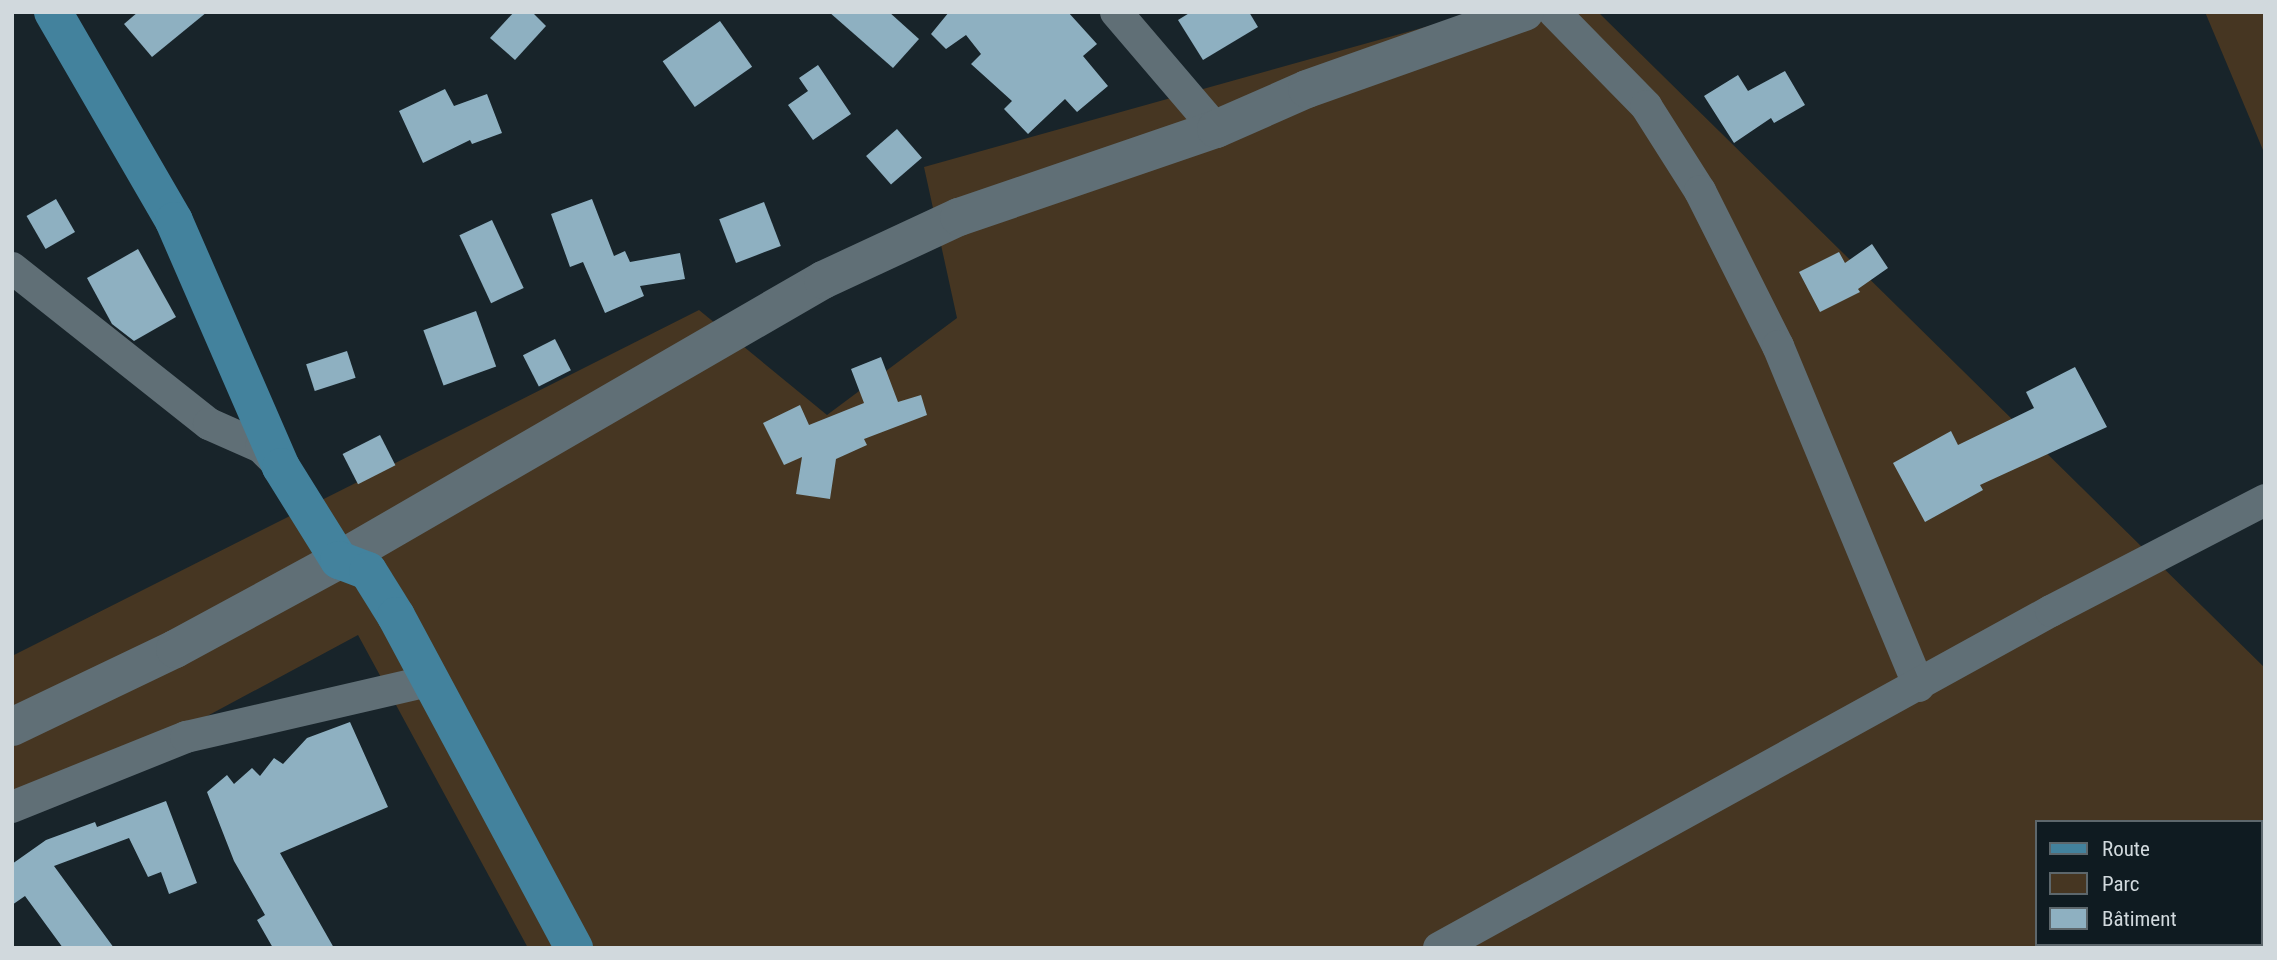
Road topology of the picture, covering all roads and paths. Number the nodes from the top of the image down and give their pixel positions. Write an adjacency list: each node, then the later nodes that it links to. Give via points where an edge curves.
1 (53, 12): 7 (main road, via 174,221)
2 (1116, 12): 5 (street)
3 (1525, 12): 5 (street, via 1307,89)
4 (1554, 12): 11 (street, via 1646,106 1700,191 1778,346)
5 (1216, 129): 9 (street, via 959,217 822,280)
6 (12, 268): 7 (street, via 209,424 261,447)
7 (281, 467): 9 (main road)
8 (2265, 500): 11 (street, via 2051,611)
9 (340, 560): 10 (main road, via 368,571); 12 (street, via 175,649)
10 (429, 681): 13 (street, via 186,737); 14 (main road)
11 (1919, 686): 15 (street)
12 (12, 727)
13 (12, 807)
14 (574, 948)
15 (1439, 948)

